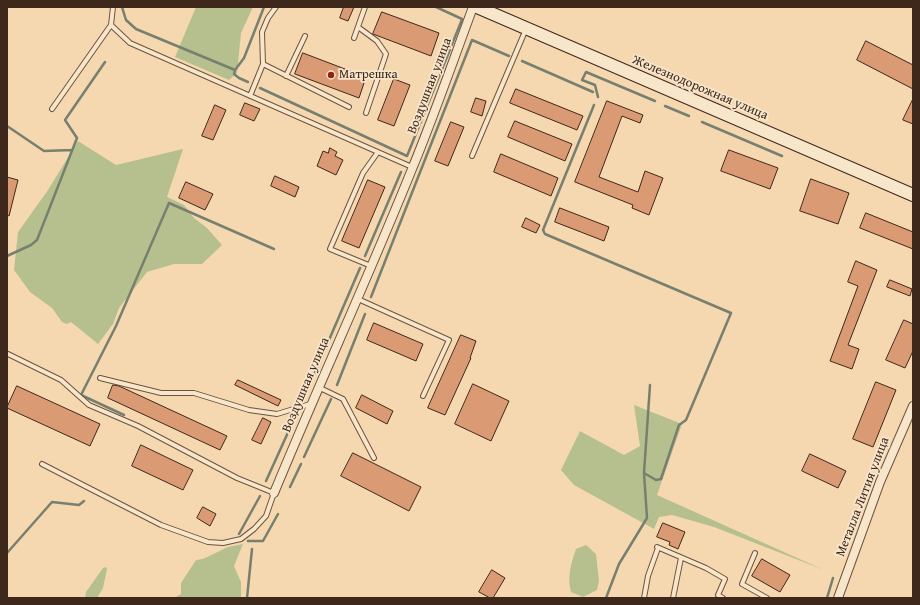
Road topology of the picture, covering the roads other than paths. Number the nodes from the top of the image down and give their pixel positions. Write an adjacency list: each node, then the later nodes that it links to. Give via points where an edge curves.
1 (113, 7): 6 (lane)
2 (276, 7): 11 (lane, via 262,32)
3 (365, 7): 7 (lane)
4 (473, 7): 19 (street, Воздушная улица)
5 (477, 7): 8 (main road, Железнодорожная улица)
6 (111, 24): 13 (lane, via 130,43); 15 (lane)
7 (358, 27): 10 (lane); 16 (lane, via 377,41 386,54)
8 (526, 28): 18 (lane); 20 (main road, Железнодорожная улица)
9 (305, 36): 12 (lane)
10 (354, 38)
11 (263, 64): 12 (lane); 13 (lane)
12 (286, 76): 14 (lane)
13 (250, 96): 17 (lane)
14 (349, 107)
15 (52, 108)
16 (366, 113)
17 (378, 152): 19 (lane); 21 (lane, via 363,173 330,249)
18 (472, 156)
19 (413, 168): 21 (street, Воздушная улица)
20 (913, 195)
21 (371, 266): 22 (street, Воздушная улица)
22 (358, 299): 25 (street, Воздушная улица); 26 (lane, via 449,340)
23 (8, 354): 31 (lane, via 61,380 89,405 138,426 237,478)
24 (100, 378): 27 (lane, via 161,393 194,393 249,410 278,414)
25 (318, 387): 27 (street, Воздушная улица); 29 (lane, via 343,399)
26 (423, 396)
27 (311, 404): 31 (street, Воздушная улица)
28 (913, 406): 38 (street, Металла Лития улица, via 880,482)
29 (374, 458)
30 (42, 464): 31 (lane, via 161,526 208,542 241,539 266,516)
31 (274, 492)
32 (755, 553): 37 (lane, via 742,584)
33 (681, 558): 34 (lane, via 657,548); 35 (lane); 36 (lane, via 725,579 718,595)
34 (644, 598)
35 (672, 598)
36 (723, 598)
37 (767, 598)
38 (838, 598)

